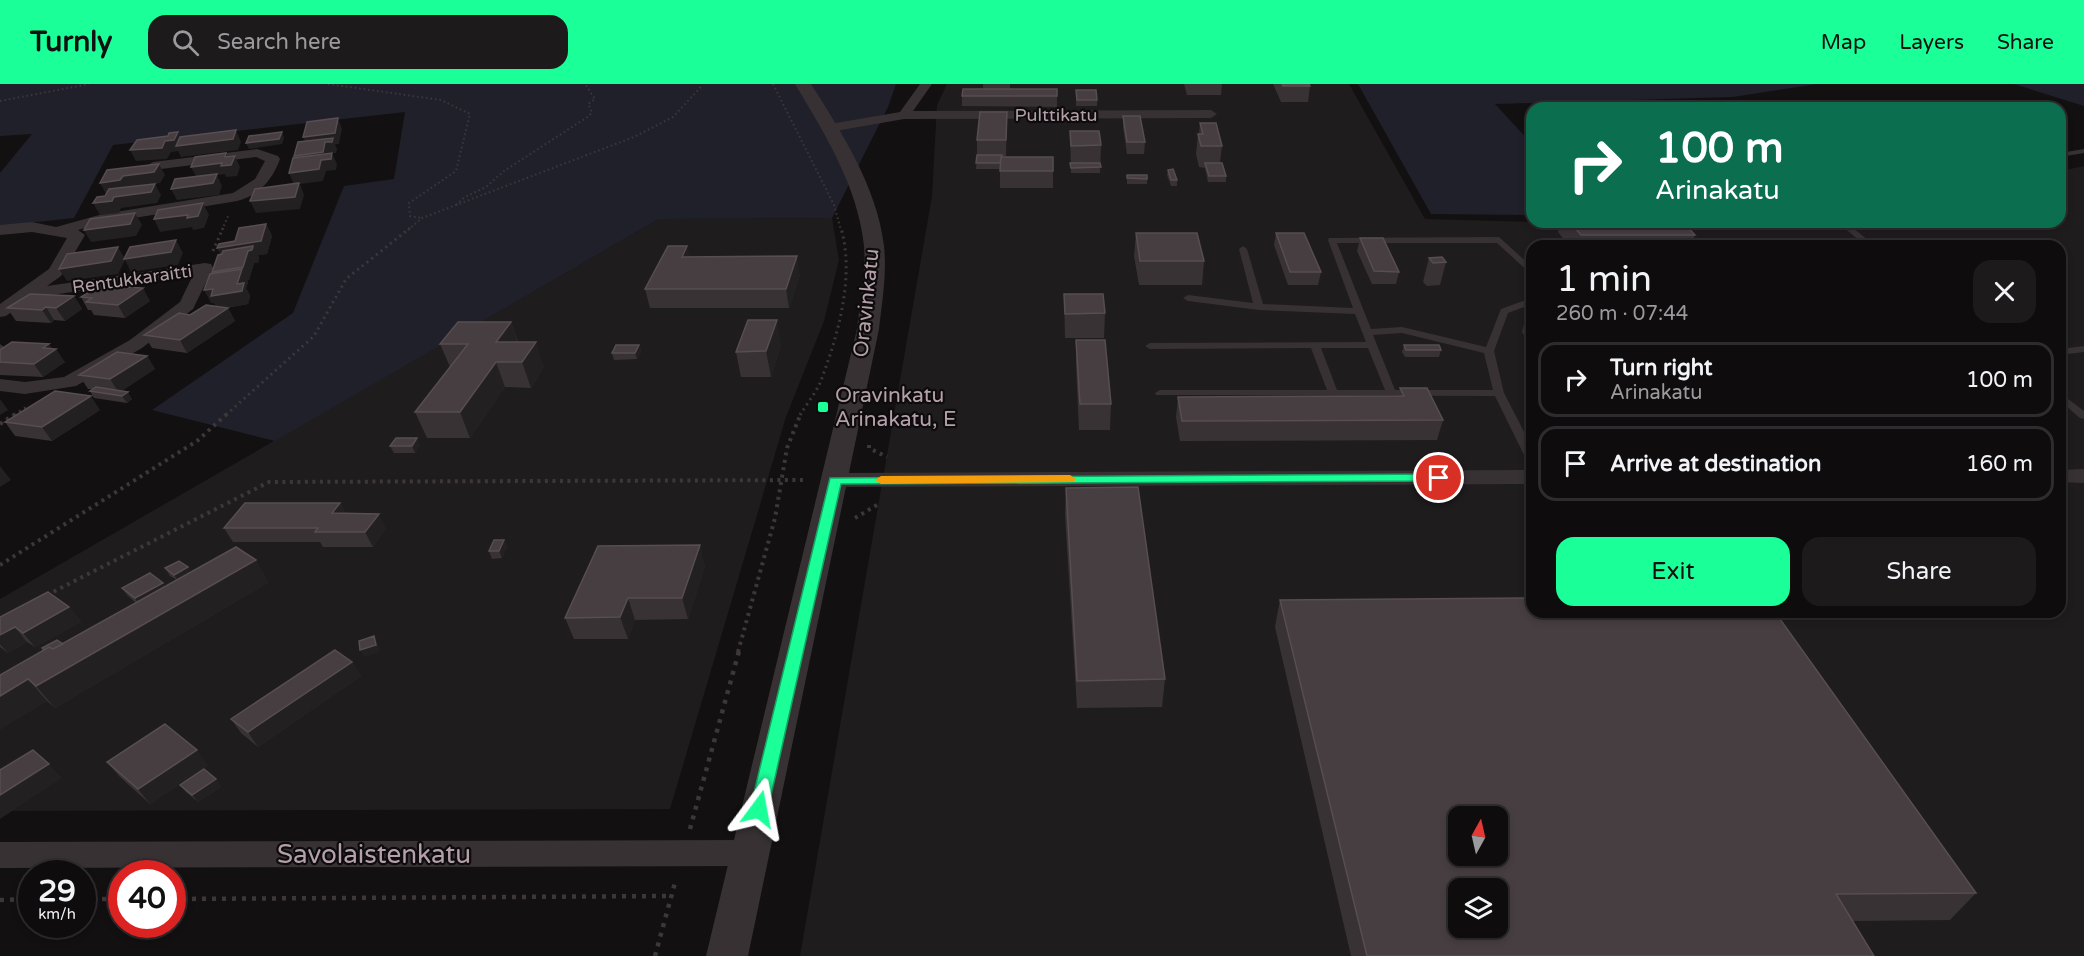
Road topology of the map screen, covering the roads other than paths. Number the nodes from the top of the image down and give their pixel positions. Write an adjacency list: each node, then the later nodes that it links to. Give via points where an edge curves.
1 (803, 84): 5 (street, Oravinkatu)
2 (926, 84): 4 (street)
3 (1211, 114): 4 (street, Pulttikatu)
4 (904, 115): 5 (street, Pulttikatu)
5 (830, 128): 39 (street, Oravinkatu, via 862,197 874,244 868,329)
6 (2084, 151): 7 (lane)
7 (2066, 154)
8 (153, 166): 11 (street, via 257,153 273,159 269,174 237,197 103,219)
9 (1848, 228): 12 (lane)
10 (0, 230): 11 (street, via 32,227)
11 (58, 231): 15 (street, via 77,235 55,272)
12 (1864, 240)
13 (1243, 249): 18 (lane)
14 (1526, 266): 19 (lane, via 1500,240 1332,240)
15 (25, 294): 20 (street); 28 (street, Rentukkaraitti, via 205,268 187,305 136,345 69,382 25,388)
16 (1188, 298): 18 (lane)
17 (1526, 305): 27 (lane, via 1504,311)
18 (1259, 307): 19 (lane)
19 (1359, 311): 21 (lane)
20 (0, 312)
21 (1367, 332): 23 (lane); 27 (lane, via 1402,330)
22 (1315, 345): 23 (lane); 24 (lane); 30 (lane)
23 (1372, 345): 31 (lane)
24 (1150, 346)
25 (2084, 349): 26 (lane)
26 (2066, 350)
27 (1489, 351): 32 (lane)
28 (0, 385)
29 (1160, 393): 30 (lane)
30 (1333, 393): 31 (lane)
31 (1391, 393): 32 (lane)
32 (1498, 393): 35 (lane)
33 (2066, 401): 34 (lane)
34 (2084, 416)
35 (1526, 447)
36 (2066, 476): 37 (street)
37 (2084, 476)
38 (1526, 477): 39 (street)
39 (835, 480): 40 (street, Oravinkatu)
40 (748, 853): 41 (street, Savolaistenkatu); 42 (street, Oravinkatu)
41 (0, 855)
42 (727, 956)

